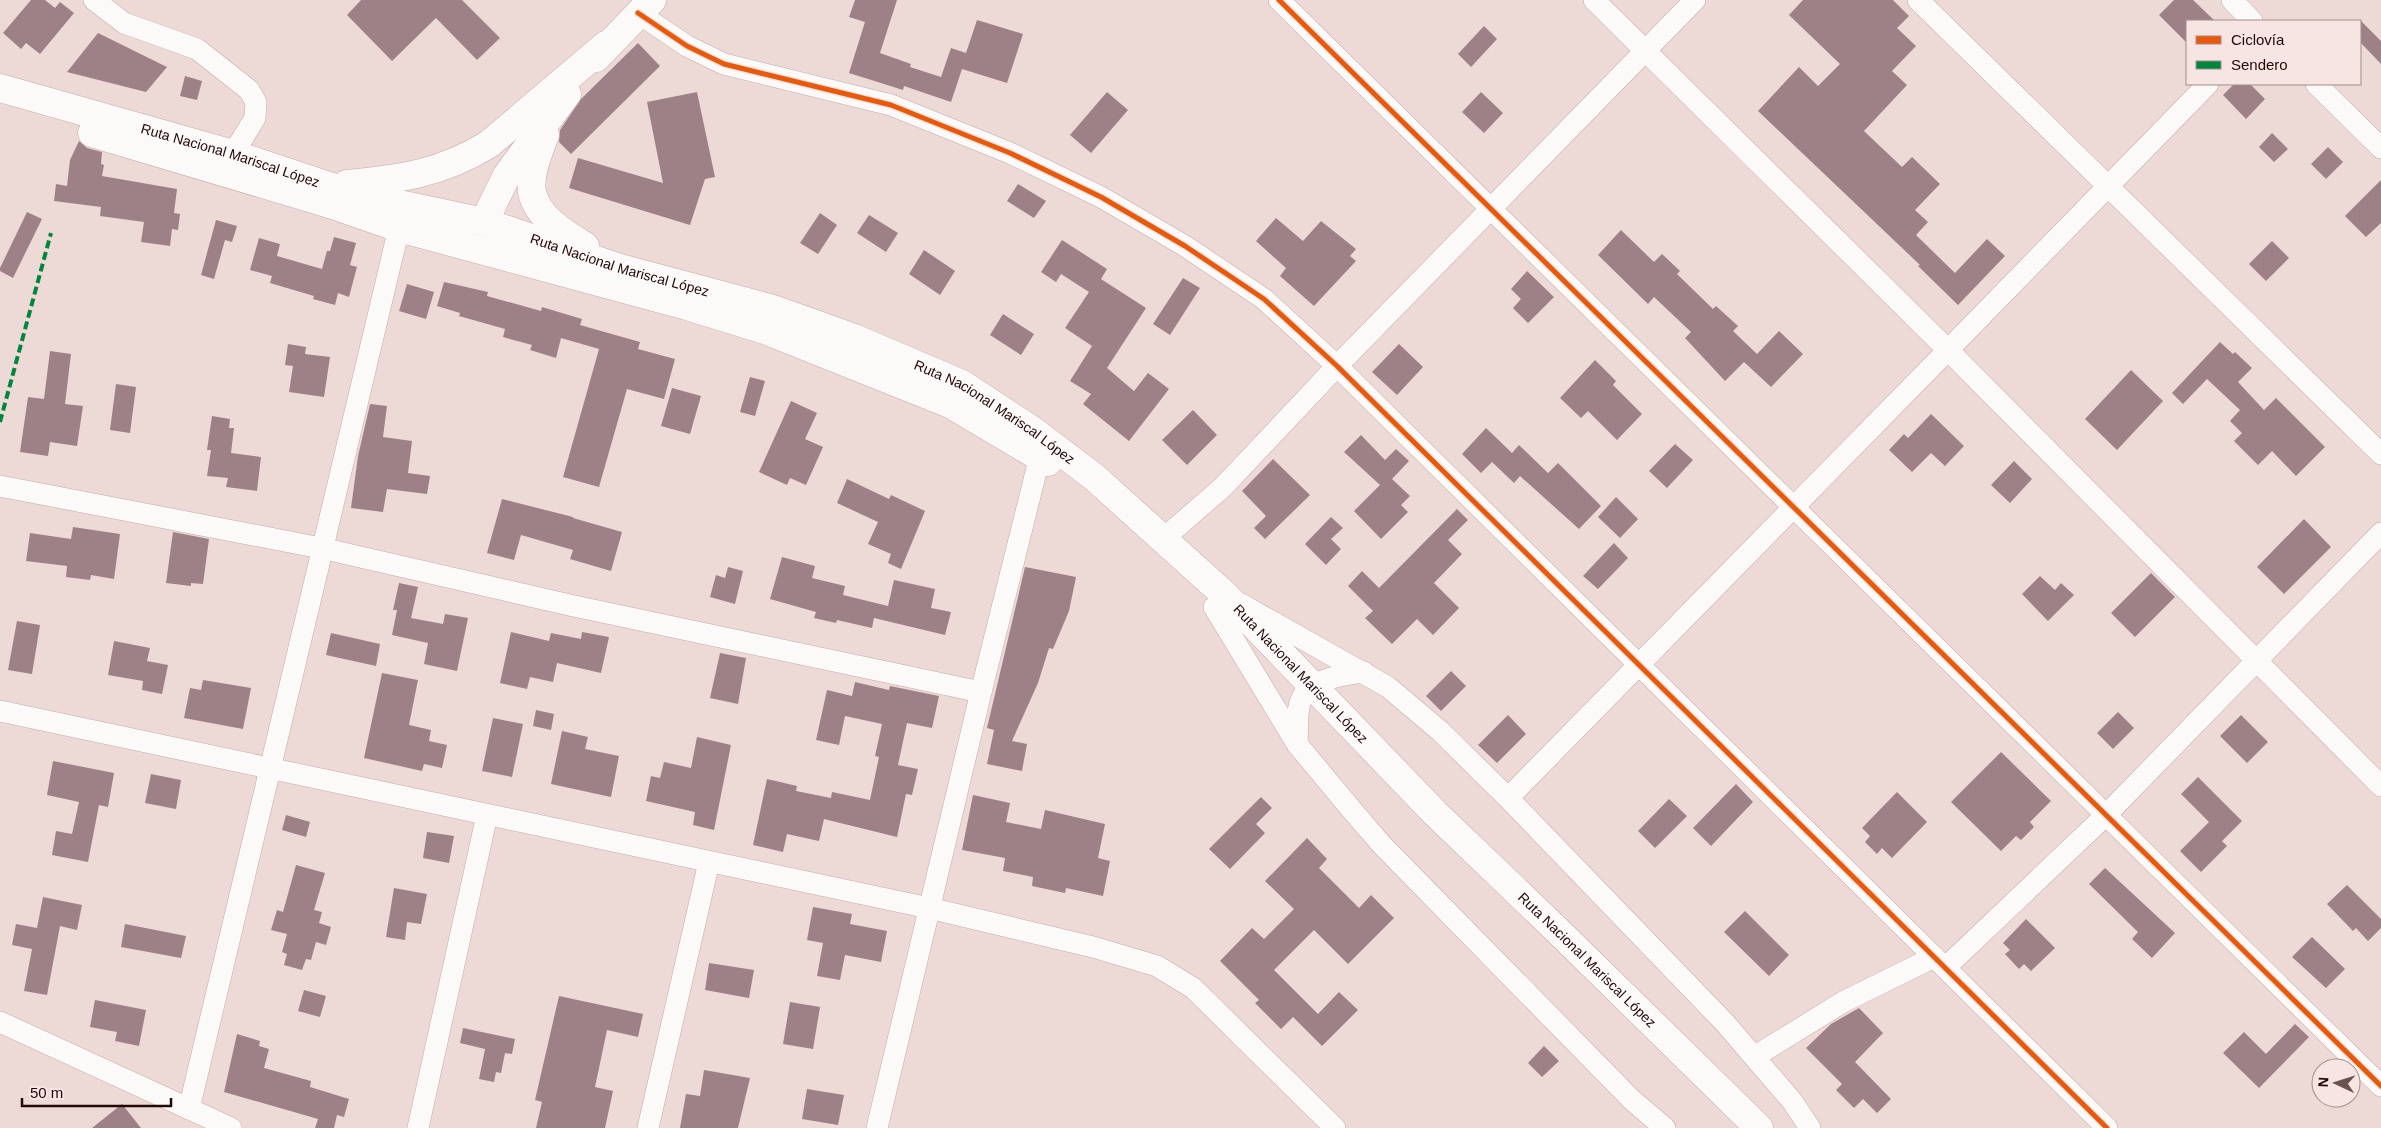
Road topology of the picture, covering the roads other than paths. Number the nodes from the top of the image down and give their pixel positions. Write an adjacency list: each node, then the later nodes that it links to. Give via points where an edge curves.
1 (94, 0): 17 (street, via 124,23 197,49 249,90 256,102 255,118)
2 (1279, 0): 20 (street)
3 (1594, 0): 10 (street)
4 (1694, 0): 10 (street)
5 (1918, 0): 18 (street)
6 (2232, 0): 8 (street)
7 (645, 7): 9 (highway); 27 (street, via 686,46 724,64 891,105 1010,153 1102,197 1264,298)
8 (2251, 20)
9 (606, 45): 15 (highway); 19 (highway, via 490,144 470,156 450,166 401,179)
10 (1646, 50): 20 (street); 26 (street)
11 (2207, 85): 18 (street)
12 (2317, 85): 16 (street)
13 (0, 88): 17 (highway, Ruta Nacional Mariscal López)
14 (0, 106): 21 (highway, Ruta Nacional Mariscal López)
15 (551, 114): 22 (highway, via 507,176); 24 (highway, via 539,150 532,192 547,219 560,231)
16 (2381, 148)
17 (233, 154): 19 (highway, Ruta Nacional Mariscal López)
18 (2108, 185): 26 (street); 28 (street)
19 (329, 186): 22 (highway, Ruta Nacional Mariscal López)
20 (1492, 209): 27 (street); 31 (street)
21 (368, 217): 22 (highway); 23 (highway, Ruta Nacional Mariscal López)
22 (484, 222): 24 (highway, Ruta Nacional Mariscal López); 25 (highway)
23 (399, 228): 25 (highway, Ruta Nacional Mariscal López); 34 (street)
24 (620, 268): 33 (highway, Ruta Nacional Mariscal López, via 773,309 854,338 962,384 1032,430 1094,477)
25 (544, 269): 29 (highway, Ruta Nacional Mariscal López, via 765,330 950,404)
26 (1948, 350): 31 (street); 36 (street)
27 (1337, 366): 33 (street, via 1223,487); 37 (street)
28 (2381, 454)
29 (1040, 456): 35 (highway, Ruta Nacional Mariscal López, via 1114,510); 39 (street)
30 (0, 486): 34 (street)
31 (1793, 507): 37 (street); 47 (street)
32 (2381, 534): 36 (street)
33 (1163, 539): 35 (highway, Ruta Nacional Mariscal López)
34 (321, 548): 39 (street, via 584,608); 43 (street)
35 (1219, 601): 38 (street); 40 (highway, Ruta Nacional Mariscal López); 42 (street)
36 (2257, 661): 44 (street); 47 (street)
37 (1640, 665): 45 (street); 50 (street)
38 (1364, 672): 40 (street, via 1343,675); 45 (street, via 1388,687 1440,731)
39 (981, 692): 49 (street)
40 (1306, 693): 42 (street); 61 (highway, Ruta Nacional Mariscal López, via 1424,825); 62 (highway, Ruta Nacional Mariscal López, via 1557,930)
41 (0, 712): 43 (street)
42 (1297, 744): 60 (street, via 1382,845 1632,1100)
43 (269, 769): 46 (street); 54 (street)
44 (2381, 786)
45 (1508, 798): 52 (street)
46 (487, 815): 48 (street); 56 (street)
47 (2106, 815): 50 (street); 53 (street)
48 (710, 862): 49 (street); 57 (street)
49 (929, 908): 58 (street); 59 (street, via 1093,947 1157,966 1193,988)
50 (1940, 962): 52 (street, via 1843,1002); 64 (street)
51 (0, 1022): 54 (street)
52 (1754, 1057): 63 (street, via 1792,1101)
53 (2381, 1086)
54 (189, 1109): 55 (street)
55 (231, 1128)
56 (418, 1128)
57 (648, 1128)
58 (877, 1128)
59 (1336, 1128)
60 (1665, 1128)
61 (1736, 1128)
62 (1759, 1128)
63 (1810, 1128)
64 (2107, 1128)

